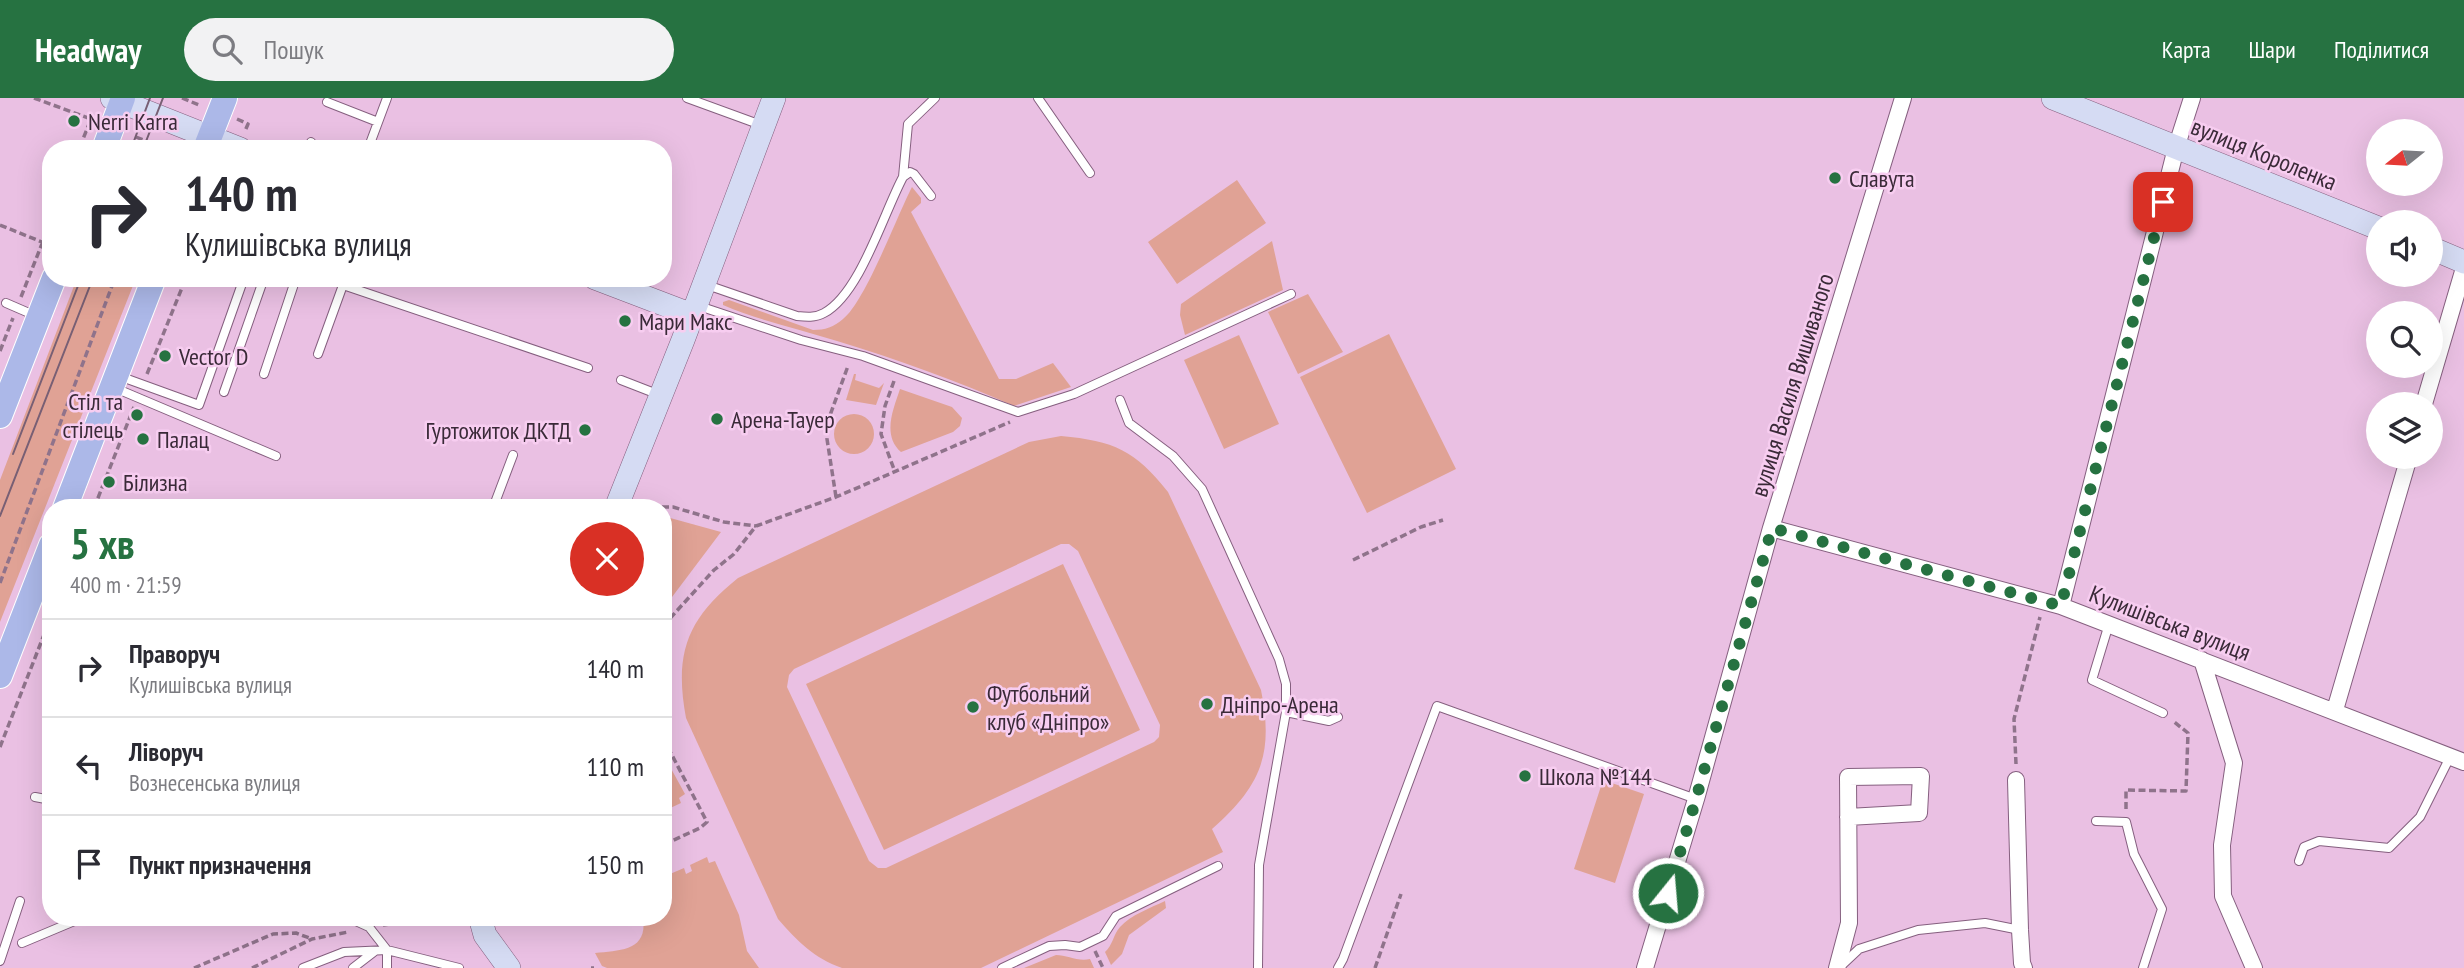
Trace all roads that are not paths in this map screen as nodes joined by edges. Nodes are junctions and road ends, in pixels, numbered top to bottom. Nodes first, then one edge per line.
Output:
1 (387, 98) edge
2 (687, 98) edge
3 (774, 98) edge
4 (935, 98) edge
5 (1038, 98) edge
6 (1902, 98) edge
7 (2053, 98) edge
8 (2192, 98) edge
9 (119, 99) edge
10 (327, 100) edge
11 (220, 107) edge
12 (323, 112) dead end
13 (378, 121) junction
14 (764, 126) junction
15 (107, 140) edge
16 (201, 140) edge
17 (208, 140) edge
18 (371, 140) edge
19 (2176, 148) junction
20 (1090, 173) dead end
21 (903, 177) junction
22 (930, 196) dead end
23 (2366, 223) edge
24 (2443, 253) edge
25 (2464, 262) edge
26 (2464, 268) edge
27 (47, 287) edge
28 (151, 287) edge
29 (241, 287) edge
30 (261, 287) edge
31 (293, 287) edge
32 (342, 287) edge
33 (349, 287) edge
34 (635, 287) edge
35 (1291, 295) dead end
36 (697, 301) junction
37 (6, 303) dead end
38 (28, 312) junction
39 (318, 354) dead end
40 (588, 368) dead end
41 (264, 374) dead end
42 (621, 380) dead end
43 (114, 381) junction
44 (224, 392) dead end
45 (2428, 392) edge
46 (660, 395) junction
47 (1120, 401) dead end
48 (2, 405) edge
49 (513, 455) dead end
50 (276, 456) dead end
51 (2405, 469) edge
52 (68, 499) edge
53 (496, 499) edge
54 (620, 499) edge
55 (1772, 528) junction
56 (42, 568) edge
57 (2061, 606) junction
58 (2109, 624) junction
59 (2202, 660) junction
60 (0, 676) edge
61 (2335, 710) junction
62 (1286, 712) junction
63 (2163, 713) road end
64 (1338, 717) dead end
65 (2457, 759) edge
66 (2016, 780) road end
67 (35, 797) dead end
68 (42, 798) edge
69 (1696, 799) junction
70 (1848, 817) junction
71 (2096, 821) dead end
72 (2299, 861) dead end
73 (1218, 866) dead end
74 (20, 901) dead end
75 (63, 926) edge
76 (367, 926) edge
77 (482, 926) edge
78 (2020, 930) junction
79 (22, 943) dead end
80 (387, 950) junction
81 (375, 951) junction
82 (0, 961) edge
83 (315, 966) edge
84 (303, 968) edge
85 (353, 968) edge
86 (387, 968) edge
87 (459, 968) edge
88 (509, 968) edge
89 (1002, 968) edge
90 (1258, 968) edge
91 (1338, 968) edge
92 (1645, 968) edge
93 (1838, 968) edge
94 (2024, 968) edge
95 (2143, 968) edge
96 (2254, 968) edge

1 - 13 lane
2 - 14 lane
3 - 14 street
4 - 21 lane
5 - 20 lane
6 - 55 street, вулиця Василя Вишиваного
7 - 19 street, вулиця Короленка
8 - 19 street
9 - 15 main road
9 - 16 street
10 - 12 lane
10 - 13 lane
11 - 17 main road
13 - 18 lane
14 - 36 street
19 - 23 street, вулиця Короленка
19 - 57 street
21 - 22 lane
21 - 36 lane
24 - 25 street
26 - 45 street
27 - 38 main road
28 - 43 main road
29 - 43 lane
30 - 44 lane
31 - 41 lane
32 - 39 lane
33 - 40 lane
34 - 36 street
35 - 36 lane
36 - 46 street
37 - 38 lane
38 - 48 main road
42 - 46 lane
43 - 50 lane
43 - 52 main road
46 - 54 street
47 - 62 lane
49 - 53 lane
51 - 61 street
55 - 57 street, Кулишівська вулиця
55 - 69 street, вулиця Василя Вишиваного
56 - 60 main road
57 - 58 street, Кулишівська вулиця
58 - 59 street, Кулишівська вулиця
58 - 63 lane
59 - 61 street, Кулишівська вулиця
59 - 96 street
61 - 65 street, Кулишівська вулиця
62 - 64 lane
62 - 90 lane
65 - 72 lane
66 - 78 street
67 - 68 lane
69 - 91 lane
69 - 92 street, вулиця Василя Вишиваного
70 - 70 street
70 - 93 street
71 - 95 lane
73 - 89 lane
74 - 82 lane
75 - 79 lane
76 - 80 lane
77 - 88 street
78 - 93 lane
78 - 94 street
80 - 81 lane
80 - 86 lane
80 - 87 lane
81 - 83 lane
81 - 85 lane
83 - 84 lane

